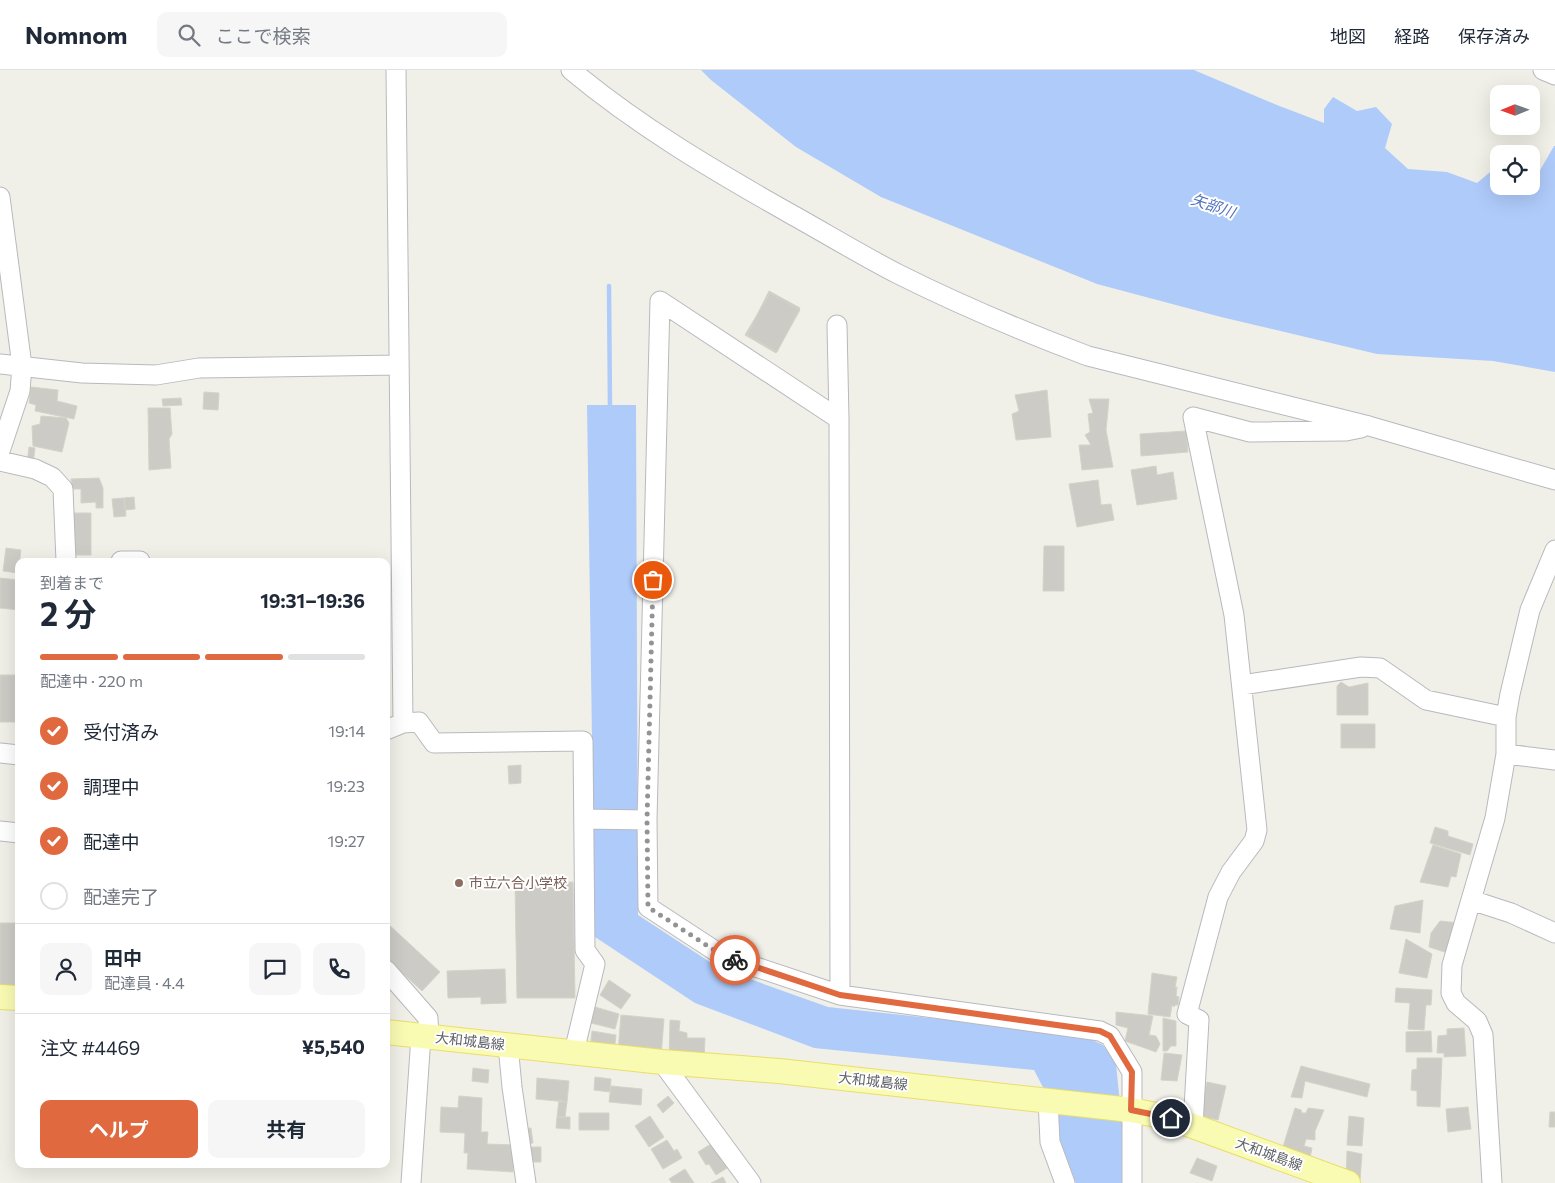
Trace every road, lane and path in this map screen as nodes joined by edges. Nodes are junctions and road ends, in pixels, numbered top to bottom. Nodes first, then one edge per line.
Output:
1 (396, 70) edge
2 (571, 70) edge
3 (1543, 70) edge
4 (1555, 75) edge
5 (0, 197) edge
6 (837, 325) dead end
7 (0, 364) edge
8 (399, 365) junction
9 (22, 366) junction
10 (839, 419) junction
11 (1369, 426) junction
12 (0, 451) edge
13 (0, 461) edge
14 (1555, 480) edge
15 (1555, 550) edge
16 (66, 558) edge
17 (1242, 685) junction
18 (1506, 717) junction
19 (395, 726) edge
20 (0, 753) edge
21 (1506, 754) junction
22 (15, 755) edge
23 (1555, 760) edge
24 (585, 820) junction
25 (640, 820) junction
26 (0, 831) edge
27 (15, 833) edge
28 (1470, 900) junction
29 (1555, 933) edge
30 (390, 975) edge
31 (840, 995) junction
32 (0, 997) edge
33 (15, 998) edge
34 (390, 1033) edge
35 (425, 1037) junction
36 (508, 1045) junction
37 (574, 1052) junction
38 (662, 1062) junction
39 (1048, 1100) junction
40 (1131, 1110) junction
41 (1193, 1126) junction
42 (411, 1183) edge
43 (526, 1183) edge
44 (751, 1183) edge
45 (1064, 1183) edge
46 (1132, 1183) edge
47 (1348, 1183) edge
48 (1492, 1183) edge

1 - 8 street
2 - 11 street
3 - 4 street
5 - 9 street
6 - 10 street
7 - 9 street
8 - 9 street
8 - 19 street
9 - 12 street
10 - 25 street
10 - 31 street
11 - 14 street
11 - 17 street
13 - 16 street
15 - 18 street
17 - 18 street
17 - 41 street
18 - 21 street
19 - 24 street
20 - 22 street
21 - 23 street
21 - 28 street
24 - 25 street
24 - 37 street
25 - 31 street
26 - 27 street
28 - 29 street
28 - 48 street
30 - 35 street
31 - 40 street
32 - 33 main road
34 - 35 main road, 大和城島線
35 - 36 main road, 大和城島線
35 - 42 street
36 - 37 main road, 大和城島線
36 - 43 street
37 - 38 main road, 大和城島線
38 - 39 main road, 大和城島線
38 - 44 street
39 - 40 main road, 大和城島線
39 - 45 street
40 - 41 main road, 大和城島線
40 - 46 street
41 - 47 main road, 大和城島線

